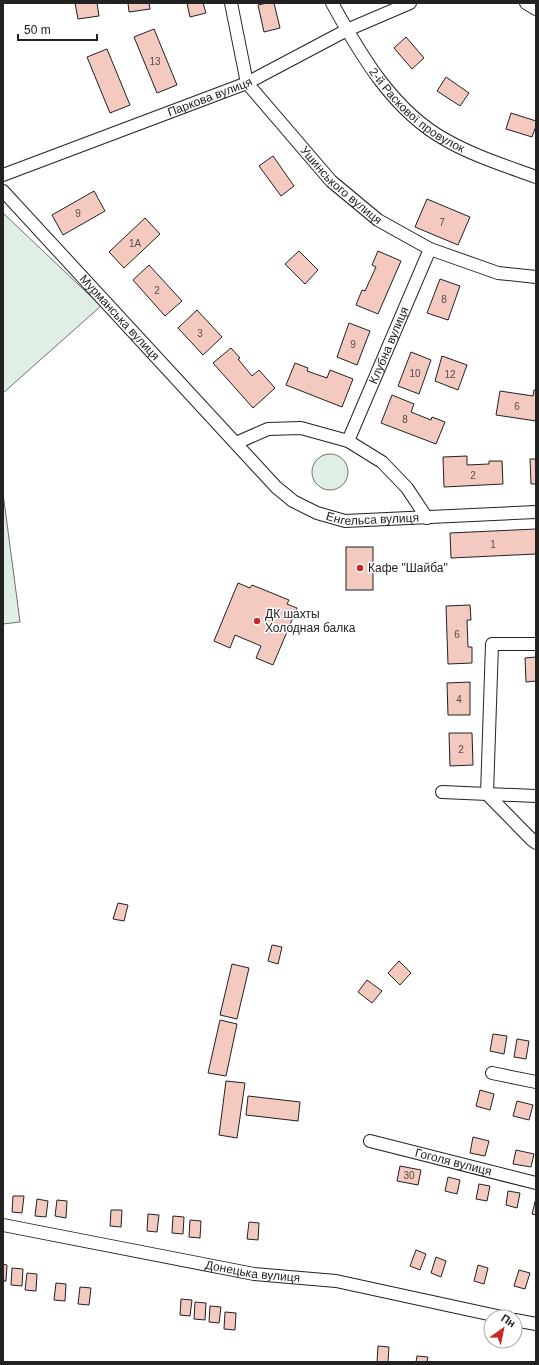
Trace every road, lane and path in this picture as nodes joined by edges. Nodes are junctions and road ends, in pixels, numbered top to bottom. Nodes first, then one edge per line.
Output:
1 (231, 3) edge
2 (332, 3) edge
3 (410, 3) edge
4 (526, 3) edge
5 (536, 9) edge
6 (347, 30) junction
7 (247, 83) junction
8 (3, 175) edge
9 (536, 177) edge
10 (3, 191) edge
11 (430, 249) junction
12 (536, 277) edge
13 (348, 441) junction
14 (236, 444) junction
15 (536, 512) edge
16 (427, 518) junction
17 (536, 644) edge
18 (442, 792) dead end
19 (487, 794) junction
20 (536, 796) edge
21 (536, 843) edge
22 (492, 1073) dead end
23 (536, 1082) edge
24 (370, 1141) dead end
25 (536, 1183) edge
26 (3, 1225) edge
27 (483, 1313) edge
28 (523, 1322) edge
29 (536, 1324) edge

1 - 7 street, Ушинського вулиця
2 - 6 street, 2-й Раскової провулок
3 - 6 street, Паркова вулиця
4 - 5 street
6 - 7 street, Паркова вулиця
6 - 9 street, 2-й Раскової провулок
7 - 8 street, Паркова вулиця
7 - 11 street, Ушинського вулиця
10 - 14 street, Мурманська вулиця
11 - 12 street, Ушинського вулиця
11 - 13 street, Клубна вулиця
13 - 14 street
13 - 16 street
14 - 16 street, Енгельса вулиця
15 - 16 street, Енгельса вулиця
17 - 19 street
18 - 19 street
19 - 20 street
19 - 21 street
22 - 23 street
24 - 25 street, Гоголя вулиця
26 - 27 street, Донецька вулиця
28 - 29 street

